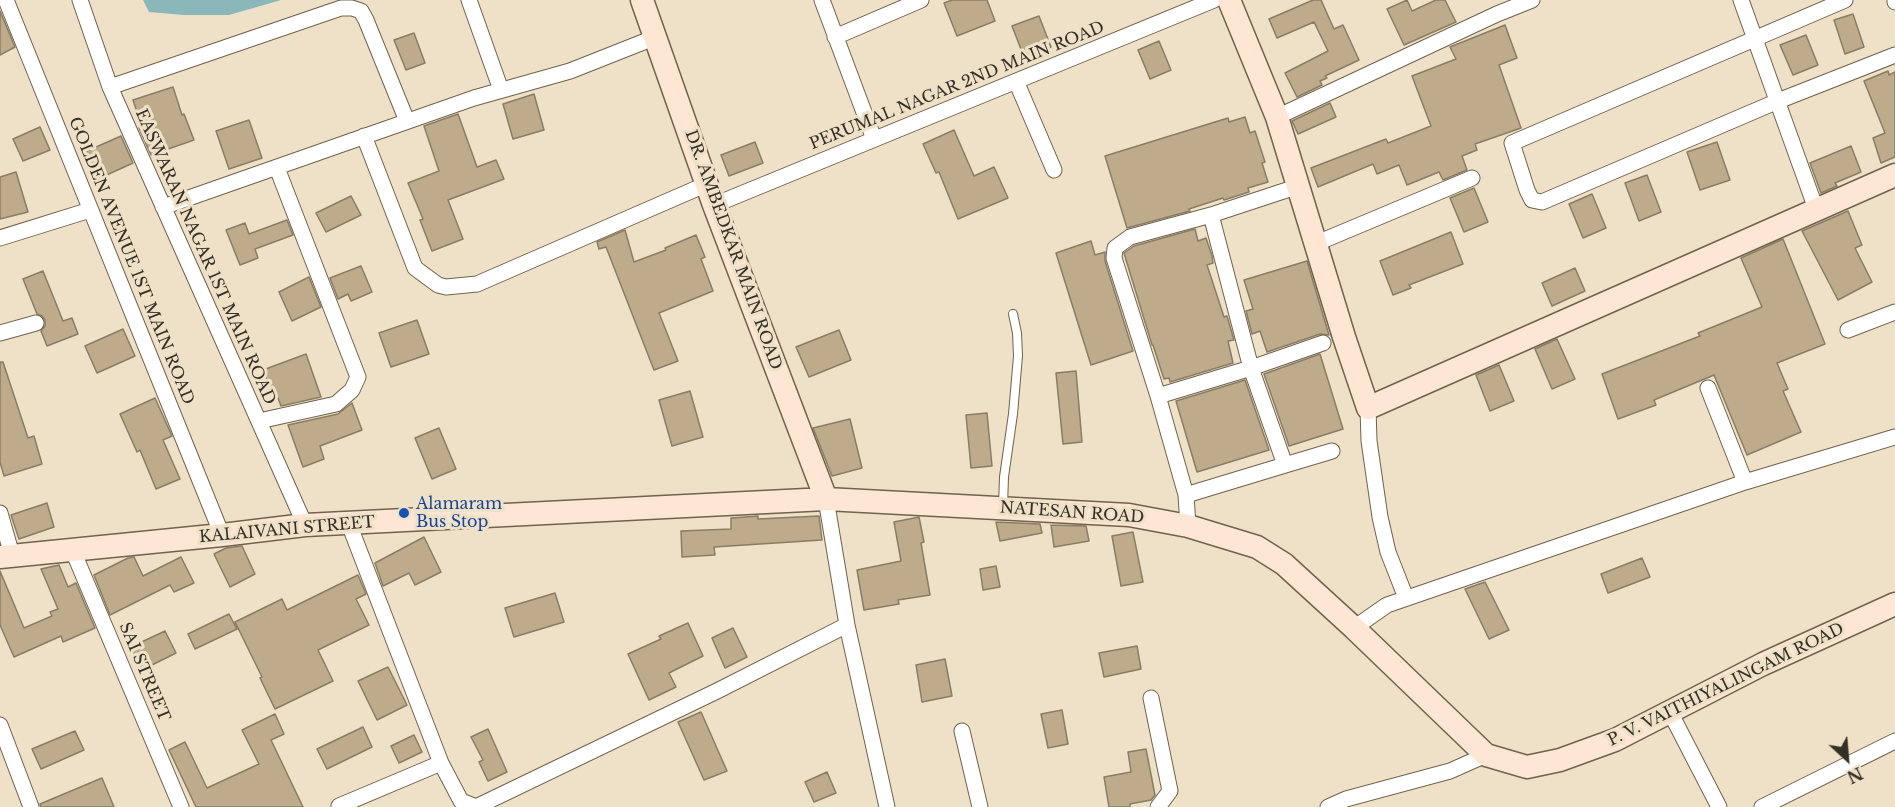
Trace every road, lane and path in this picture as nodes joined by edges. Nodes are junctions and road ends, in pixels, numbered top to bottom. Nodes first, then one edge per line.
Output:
1 (6, 0) edge
2 (80, 0) edge
3 (469, 0) edge
4 (642, 0) edge
5 (822, 0) edge
6 (921, 0) edge
7 (1214, 0) edge
8 (1229, 0) edge
9 (1532, 0) edge
10 (1741, 0) edge
11 (1845, 0) edge
12 (656, 37) junction
13 (835, 37) junction
14 (1755, 40) junction
15 (1895, 55) edge
16 (1016, 81) junction
17 (110, 87) junction
18 (501, 90) junction
19 (1778, 101) junction
20 (1277, 117) junction
21 (407, 121) junction
22 (364, 136) junction
23 (874, 139) junction
24 (277, 168) junction
25 (1054, 170) dead end
26 (1895, 175) edge
27 (1472, 178) dead end
28 (1299, 186) junction
29 (711, 195) junction
30 (163, 207) junction
31 (1816, 208) junction
32 (90, 210) junction
33 (1211, 215) junction
34 (0, 238) edge
35 (1317, 243) junction
36 (1895, 312) edge
37 (1013, 314) dead end
38 (36, 323) dead end
39 (1848, 330) dead end
40 (0, 333) edge
41 (1323, 343) dead end
42 (1251, 368) junction
43 (1708, 388) dead end
44 (1158, 396) junction
45 (1368, 408) junction
46 (259, 421) junction
47 (1895, 437) edge
48 (1332, 451) dead end
49 (1285, 465) junction
50 (1745, 482) junction
51 (1186, 495) junction
52 (826, 499) junction
53 (1003, 508) junction
54 (0, 513) edge
55 (349, 524) junction
56 (305, 525) junction
57 (1188, 526) junction
58 (222, 535) junction
59 (74, 550) junction
60 (6, 556) edge
61 (1406, 598) junction
62 (1895, 604) edge
63 (846, 625) junction
64 (1354, 628) junction
65 (1151, 698) dead end
66 (1670, 712) junction
67 (0, 725) edge
68 (962, 731) dead end
69 (1895, 741) edge
70 (1486, 755) junction
71 (441, 763) junction
72 (339, 806) edge
73 (31, 807) edge
74 (181, 807) edge
75 (887, 807) edge
76 (980, 807) edge
77 (1158, 807) edge
78 (1328, 807) edge
79 (1719, 807) edge
80 (1762, 807) edge

1 - 32 street, GOLDEN AVENUE 1ST MAIN ROAD
2 - 17 street, EASWARAN NAGAR 1ST MAIN ROAD
3 - 18 street
4 - 12 street, DR. AMBEDKAR MAIN ROAD
5 - 13 street
6 - 13 street
7 - 16 street, PERUMAL NAGAR 2ND MAIN ROAD
8 - 20 street
9 - 20 street
10 - 14 street
11 - 14 street
12 - 18 street
12 - 29 street, DR. AMBEDKAR MAIN ROAD
13 - 23 street
14 - 19 street
14 - 19 street
15 - 19 street
16 - 23 street, PERUMAL NAGAR 2ND MAIN ROAD
16 - 25 street
17 - 21 street
17 - 30 street, EASWARAN NAGAR 1ST MAIN ROAD
18 - 21 street
19 - 31 street
20 - 28 street
21 - 22 street
22 - 24 street
22 - 29 street, PERUMAL NAGAR 2ND MAIN ROAD
23 - 29 street, PERUMAL NAGAR 2ND MAIN ROAD
24 - 30 street
24 - 46 street
26 - 31 street
27 - 35 street
28 - 33 street
28 - 35 street
29 - 52 street, DR. AMBEDKAR MAIN ROAD
30 - 46 street, EASWARAN NAGAR 1ST MAIN ROAD
31 - 45 street
32 - 34 street
32 - 58 street, GOLDEN AVENUE 1ST MAIN ROAD
33 - 42 street
33 - 44 street
35 - 45 street
36 - 39 street
37 - 53 lane
38 - 40 street
41 - 42 street
42 - 44 street
42 - 49 street
43 - 50 street
44 - 51 street
45 - 61 street
46 - 56 street, EASWARAN NAGAR 1ST MAIN ROAD
47 - 50 street
48 - 49 street
49 - 51 street
50 - 61 street
51 - 57 street
52 - 53 street, NATESAN ROAD
52 - 55 street, KALAIVANI STREET
52 - 63 street
53 - 57 street, NATESAN ROAD
54 - 60 street
55 - 56 street, KALAIVANI STREET
55 - 71 street
56 - 58 street, KALAIVANI STREET
57 - 64 street, NATESAN ROAD
58 - 59 street, KALAIVANI STREET
59 - 60 street, KALAIVANI STREET
59 - 74 street, SAI STREET
61 - 64 street
62 - 66 street, P. V. VAITHIYALINGAM ROAD
63 - 71 street
63 - 75 street
64 - 70 street, NATESAN ROAD
65 - 77 street
66 - 70 street, P. V. VAITHIYALINGAM ROAD
66 - 79 street
67 - 73 street
68 - 76 street
69 - 80 street
70 - 78 street
71 - 72 street

